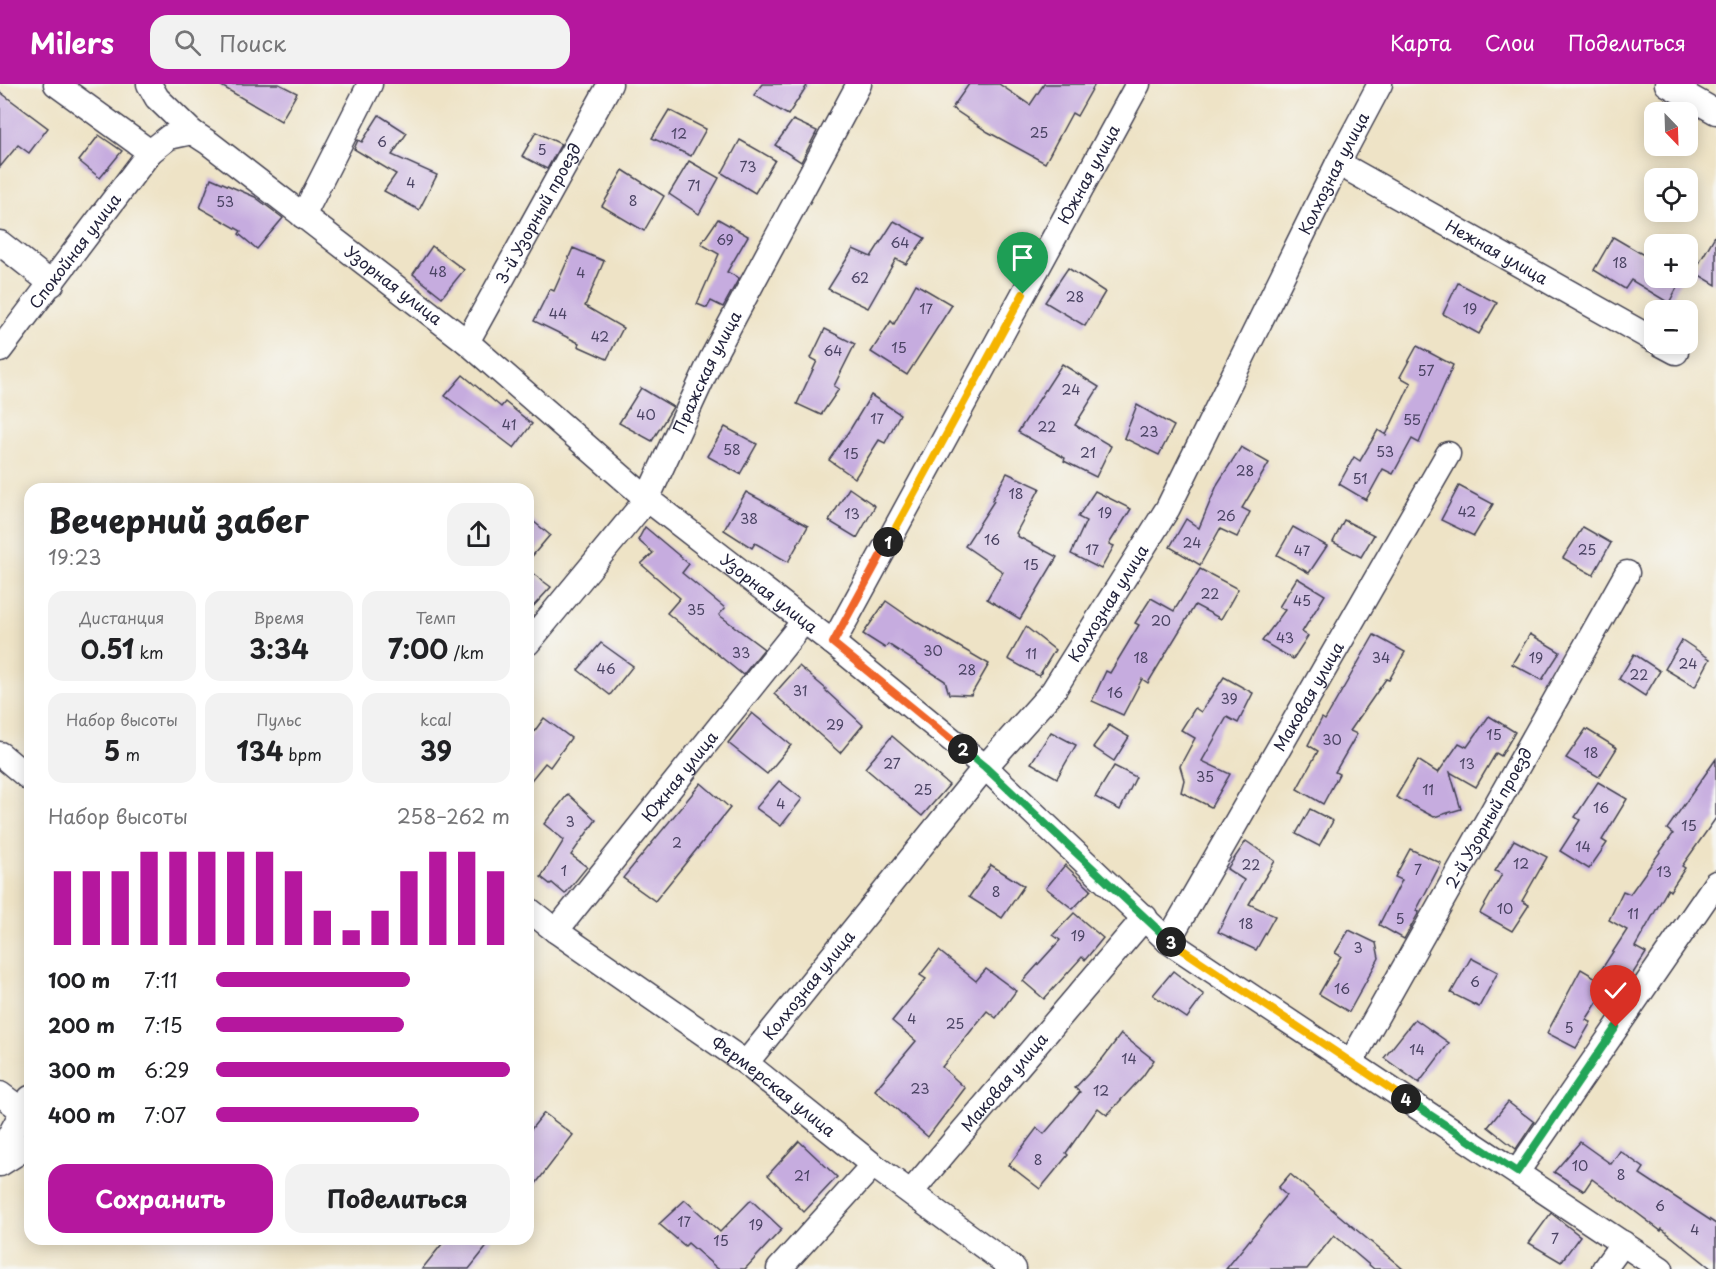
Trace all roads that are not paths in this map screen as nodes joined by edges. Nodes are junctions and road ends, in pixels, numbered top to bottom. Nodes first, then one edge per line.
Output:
1 (56, 84) edge
2 (149, 84) edge
3 (370, 84) edge
4 (610, 84) edge
5 (859, 84) edge
6 (1138, 84) edge
7 (1379, 84) edge
8 (1667, 84) edge
9 (1716, 111) edge
10 (192, 132) junction
11 (150, 152) junction
12 (1338, 163) junction
13 (303, 216) junction
14 (0, 243) edge
15 (52, 284) junction
16 (1644, 334) edge
17 (467, 342) junction
18 (0, 350) edge
19 (1448, 454) dead end
20 (647, 499) junction
21 (1627, 573) dead end
22 (804, 621) junction
23 (534, 636) edge
24 (833, 643) junction
25 (0, 754) edge
26 (985, 767) junction
27 (24, 774) edge
28 (1716, 883) edge
29 (534, 914) edge
30 (1145, 917) junction
31 (556, 932) junction
32 (1168, 940) junction
33 (1351, 1062) junction
34 (746, 1063) junction
35 (0, 1094) edge
36 (24, 1103) edge
37 (24, 1108) edge
38 (24, 1149) edge
39 (0, 1153) edge
40 (0, 1164) edge
41 (873, 1165) junction
42 (1517, 1172) junction
43 (911, 1192) junction
44 (1623, 1243) junction
45 (779, 1269) edge
46 (1014, 1269) edge
47 (1604, 1269) edge
48 (1660, 1269) edge

1 - 11 street
2 - 10 street
3 - 13 street
4 - 17 street, 3-й Узорный проезд
5 - 20 street, Пражская улица
6 - 24 street, Южная улица
7 - 12 street, Колхозная улица
8 - 9 street
10 - 11 street
10 - 13 street, Узорная улица
11 - 15 street, Спокойная улица
12 - 16 street, Нежная улица
12 - 26 street, Колхозная улица
13 - 17 street, Узорная улица
14 - 15 street
15 - 18 street, Спокойная улица
17 - 20 street, Узорная улица
19 - 32 street, Маковая улица
20 - 22 street, Узорная улица
20 - 23 street, Пражская улица
21 - 33 street, 2-й Узорный проезд
22 - 24 street, Узорная улица
22 - 31 street, Южная улица
24 - 26 street, Узорная улица
25 - 27 street
26 - 30 street, Узорная улица
26 - 34 street, Колхозная улица
28 - 42 street
29 - 31 street, Фермерская улица
30 - 32 street, Узорная улица
30 - 43 street, Маковая улица
31 - 34 street, Фермерская улица
32 - 33 street, Узорная улица
33 - 42 street, Узорная улица
34 - 41 street, Фермерская улица
35 - 36 street
37 - 39 street
38 - 40 street
41 - 43 street, Фермерская улица
41 - 45 street
42 - 44 street, Узорная улица
43 - 46 street, Фермерская улица
44 - 47 street
44 - 48 street, Узорная улица

